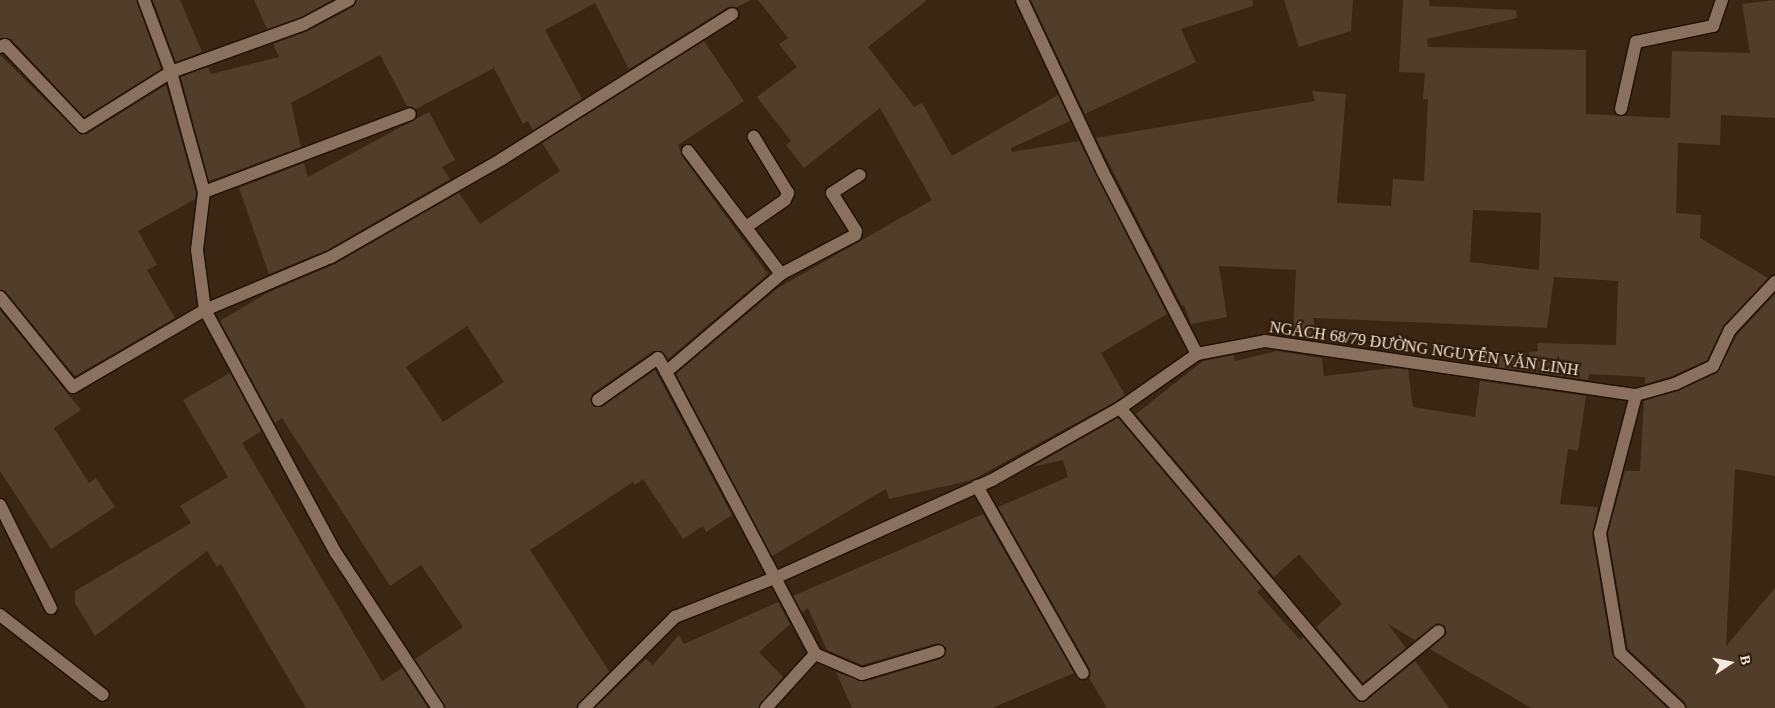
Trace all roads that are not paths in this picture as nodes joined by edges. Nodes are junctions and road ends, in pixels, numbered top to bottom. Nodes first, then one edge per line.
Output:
1 (144, 0) edge
2 (350, 0) edge
3 (1022, 0) edge
4 (1722, 0) edge
5 (732, 14) dead end
6 (0, 47) edge
7 (171, 72) junction
8 (1621, 109) dead end
9 (410, 114) dead end
10 (754, 137) dead end
11 (688, 151) dead end
12 (860, 174) dead end
13 (204, 192) junction
14 (746, 227) junction
15 (781, 274) junction
16 (1775, 282) edge
17 (0, 297) edge
18 (205, 310) junction
19 (1197, 354) junction
20 (666, 372) junction
21 (1636, 395) junction
22 (598, 400) dead end
23 (1120, 408) junction
24 (977, 486) junction
25 (0, 506) edge
26 (777, 577) junction
27 (52, 608) dead end
28 (0, 615) edge
29 (1439, 631) dead end
30 (939, 651) dead end
31 (815, 654) junction
32 (1083, 673) dead end
33 (103, 695) dead end
34 (438, 708) edge
35 (584, 708) edge
36 (766, 708) edge
37 (1679, 708) edge

1 - 7 street
2 - 7 street
3 - 19 street
4 - 8 street
5 - 18 street
6 - 7 street
7 - 13 street
9 - 13 street
10 - 14 street
11 - 14 street
12 - 15 street
13 - 18 street
14 - 15 street
15 - 20 street
16 - 21 street, NGÁCH 68/79 ĐƯỜNG NGUYỄN VĂN LINH
17 - 18 street
18 - 34 street
19 - 21 street, NGÁCH 68/79 ĐƯỜNG NGUYỄN VĂN LINH
19 - 23 street, NGÁCH 68/79 ĐƯỜNG NGUYỄN VĂN LINH
20 - 22 street
20 - 26 street
21 - 37 street
23 - 24 street, NGÁCH 68/79 ĐƯỜNG NGUYỄN VĂN LINH
23 - 29 street
24 - 26 street, NGÁCH 68/79 ĐƯỜNG NGUYỄN VĂN LINH
24 - 32 street
25 - 27 street
26 - 31 street
26 - 35 street, NGÁCH 68/79 ĐƯỜNG NGUYỄN VĂN LINH
28 - 33 street
30 - 31 street
31 - 36 street

